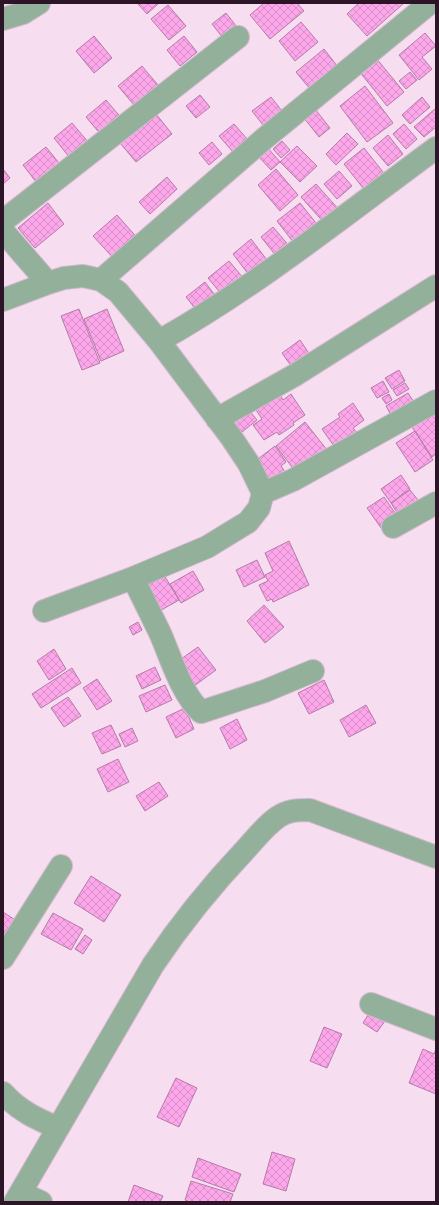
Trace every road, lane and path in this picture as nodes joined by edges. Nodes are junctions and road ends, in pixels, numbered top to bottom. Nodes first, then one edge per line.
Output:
1 (39, 3) edge
2 (430, 3) edge
3 (3, 19) edge
4 (238, 37) dead end
5 (436, 148) edge
6 (3, 221) edge
7 (3, 231) edge
8 (101, 280) junction
9 (48, 283) junction
10 (436, 286) edge
11 (3, 300) edge
12 (159, 340) junction
13 (436, 401) edge
14 (217, 418) junction
15 (263, 493) junction
16 (436, 503) edge
17 (393, 527) dead end
18 (133, 578) junction
19 (44, 611) dead end
20 (313, 671) dead end
21 (436, 857) edge
22 (61, 866) dead end
23 (3, 958) edge
24 (371, 1004) dead end
25 (436, 1029) edge
26 (3, 1093) edge
27 (58, 1128) junction
28 (18, 1198) edge
29 (41, 1202) edge

1 - 3 street
2 - 8 street
4 - 6 street
5 - 12 street
7 - 9 street
8 - 9 street
8 - 12 street
9 - 11 street
10 - 14 street
12 - 14 street
13 - 15 street
14 - 15 street
15 - 18 street
16 - 17 street
18 - 19 street
18 - 20 street
21 - 27 street
22 - 23 street
24 - 25 street
26 - 27 street
27 - 28 street
28 - 29 street

